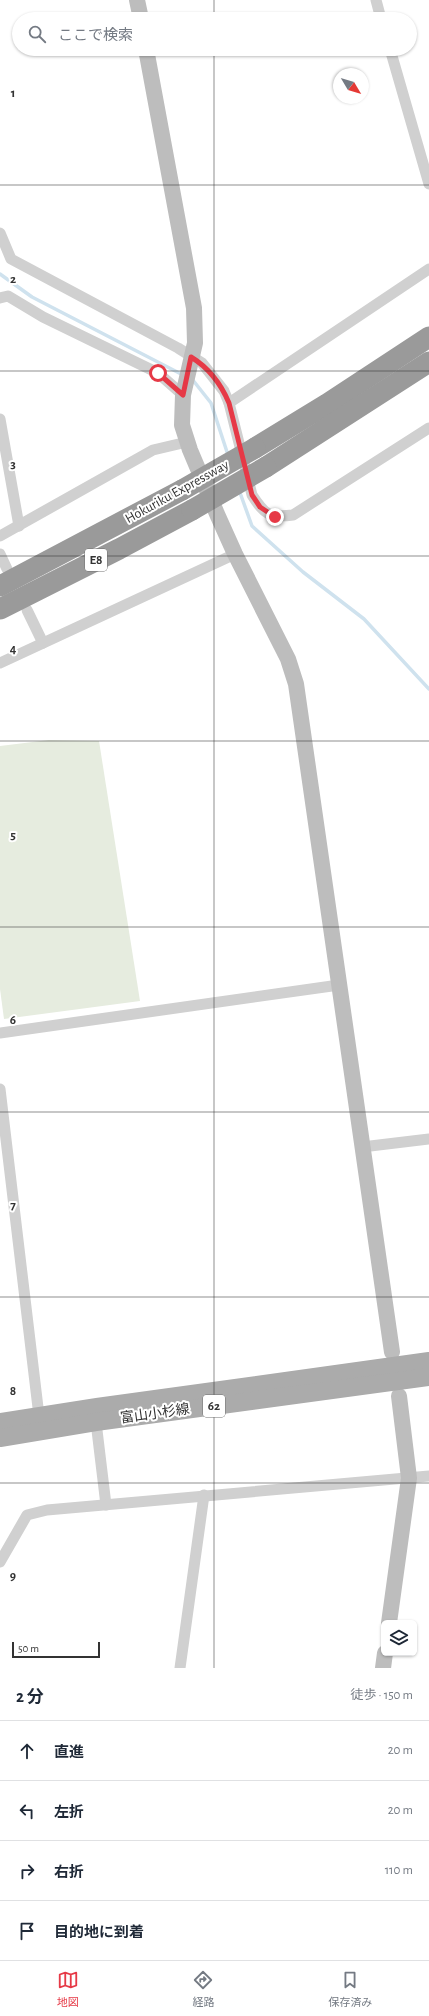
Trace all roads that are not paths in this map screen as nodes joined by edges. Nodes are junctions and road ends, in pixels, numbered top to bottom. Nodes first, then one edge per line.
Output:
1 (137, 0) edge
2 (376, 0) edge
3 (140, 12) edge
4 (379, 12) edge
5 (147, 56) edge
6 (392, 56) edge
7 (429, 184) edge
8 (0, 233) edge
9 (429, 269) edge
10 (0, 298) edge
11 (429, 337) edge
12 (190, 362) junction
13 (429, 362) edge
14 (183, 395) junction
15 (229, 403) junction
16 (0, 419) edge
17 (429, 428) edge
18 (187, 442) junction
19 (19, 526) junction
20 (0, 536) edge
21 (0, 554) edge
22 (235, 554) junction
23 (4, 577) edge
24 (0, 609) edge
25 (27, 610) dead end
26 (43, 643) junction
27 (0, 662) edge
28 (340, 985) junction
29 (0, 1033) edge
30 (0, 1089) edge
31 (429, 1139) edge
32 (362, 1147) junction
33 (392, 1352) dead end
34 (429, 1361) edge
35 (429, 1377) edge
36 (399, 1396) dead end
37 (39, 1416) junction
38 (0, 1422) edge
39 (96, 1422) junction
40 (0, 1438) edge
41 (429, 1476) edge
42 (409, 1478) junction
43 (204, 1495) junction
44 (106, 1505) junction
45 (0, 1562) edge
46 (389, 1620) edge
47 (385, 1656) edge
48 (180, 1668) edge
49 (383, 1668) edge

1 - 3 street
2 - 4 street
5 - 12 street
6 - 7 street
8 - 12 street
9 - 15 street
10 - 14 street
11 - 23 highway, Hokuriku Expressway / E8, bridge
12 - 14 street
12 - 15 street
13 - 24 highway, Hokuriku Expressway / E8, bridge
14 - 18 street
15 - 17 street
16 - 19 street
18 - 19 street
18 - 22 street
19 - 20 street
21 - 23 street
22 - 26 street
22 - 28 street
25 - 26 street
26 - 27 street
28 - 29 street
28 - 32 street
30 - 37 street
31 - 32 street
32 - 33 street
34 - 37 main road, 富山小杉線 / 62
35 - 39 main road, 富山小杉線 / 62
36 - 42 street
37 - 38 main road, 富山小杉線 / 62
39 - 40 main road, 富山小杉線 / 62
39 - 44 street
41 - 42 street
42 - 43 street
42 - 46 street
43 - 44 street
43 - 48 street
44 - 45 street
47 - 49 street

